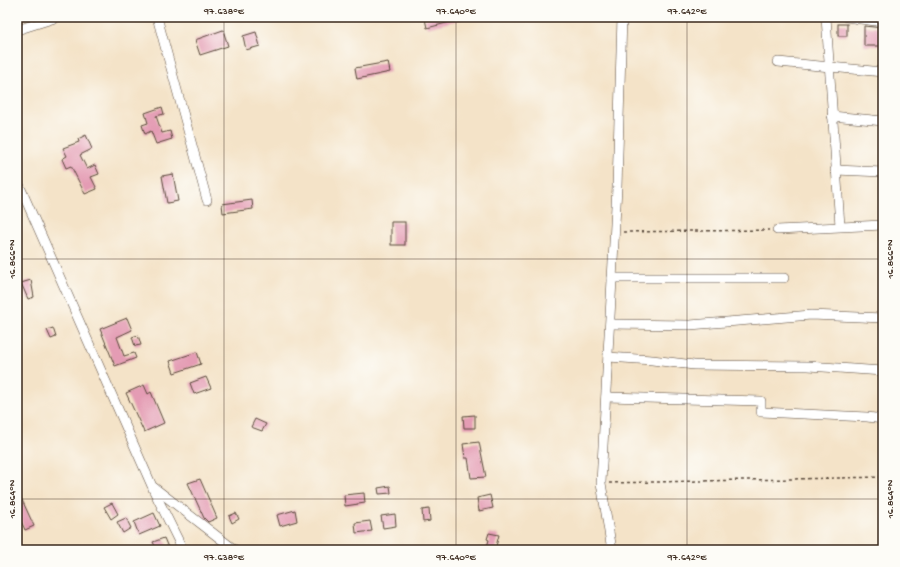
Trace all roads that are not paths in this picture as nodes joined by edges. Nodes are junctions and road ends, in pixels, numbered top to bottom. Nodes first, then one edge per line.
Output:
1 (58, 17) edge
2 (157, 17) edge
3 (622, 17) edge
4 (826, 17) edge
5 (846, 17) edge
6 (883, 22) edge
7 (17, 29) edge
8 (778, 62) dead end
9 (829, 68) junction
10 (883, 72) edge
11 (832, 116) junction
12 (883, 121) edge
13 (836, 170) junction
14 (883, 172) edge
15 (17, 180) edge
16 (207, 200) dead end
17 (883, 225) edge
18 (840, 226) junction
19 (777, 230) road end
20 (612, 278) junction
21 (784, 278) dead end
22 (883, 318) edge
23 (610, 324) junction
24 (608, 357) junction
25 (883, 371) edge
26 (606, 397) junction
27 (883, 419) edge
28 (152, 486) junction
29 (183, 550) edge
30 (235, 550) edge
31 (612, 550) edge

1 - 7 street
2 - 16 street
3 - 20 street
4 - 9 street
5 - 6 street
8 - 9 street
9 - 10 street
9 - 11 street
11 - 12 street
11 - 13 street
13 - 14 street
13 - 18 street
15 - 28 street
17 - 18 street
18 - 19 street
20 - 21 street
20 - 23 street
22 - 23 street
23 - 24 street
24 - 25 street
24 - 26 street
26 - 27 street
26 - 31 street
28 - 29 street
28 - 30 street

